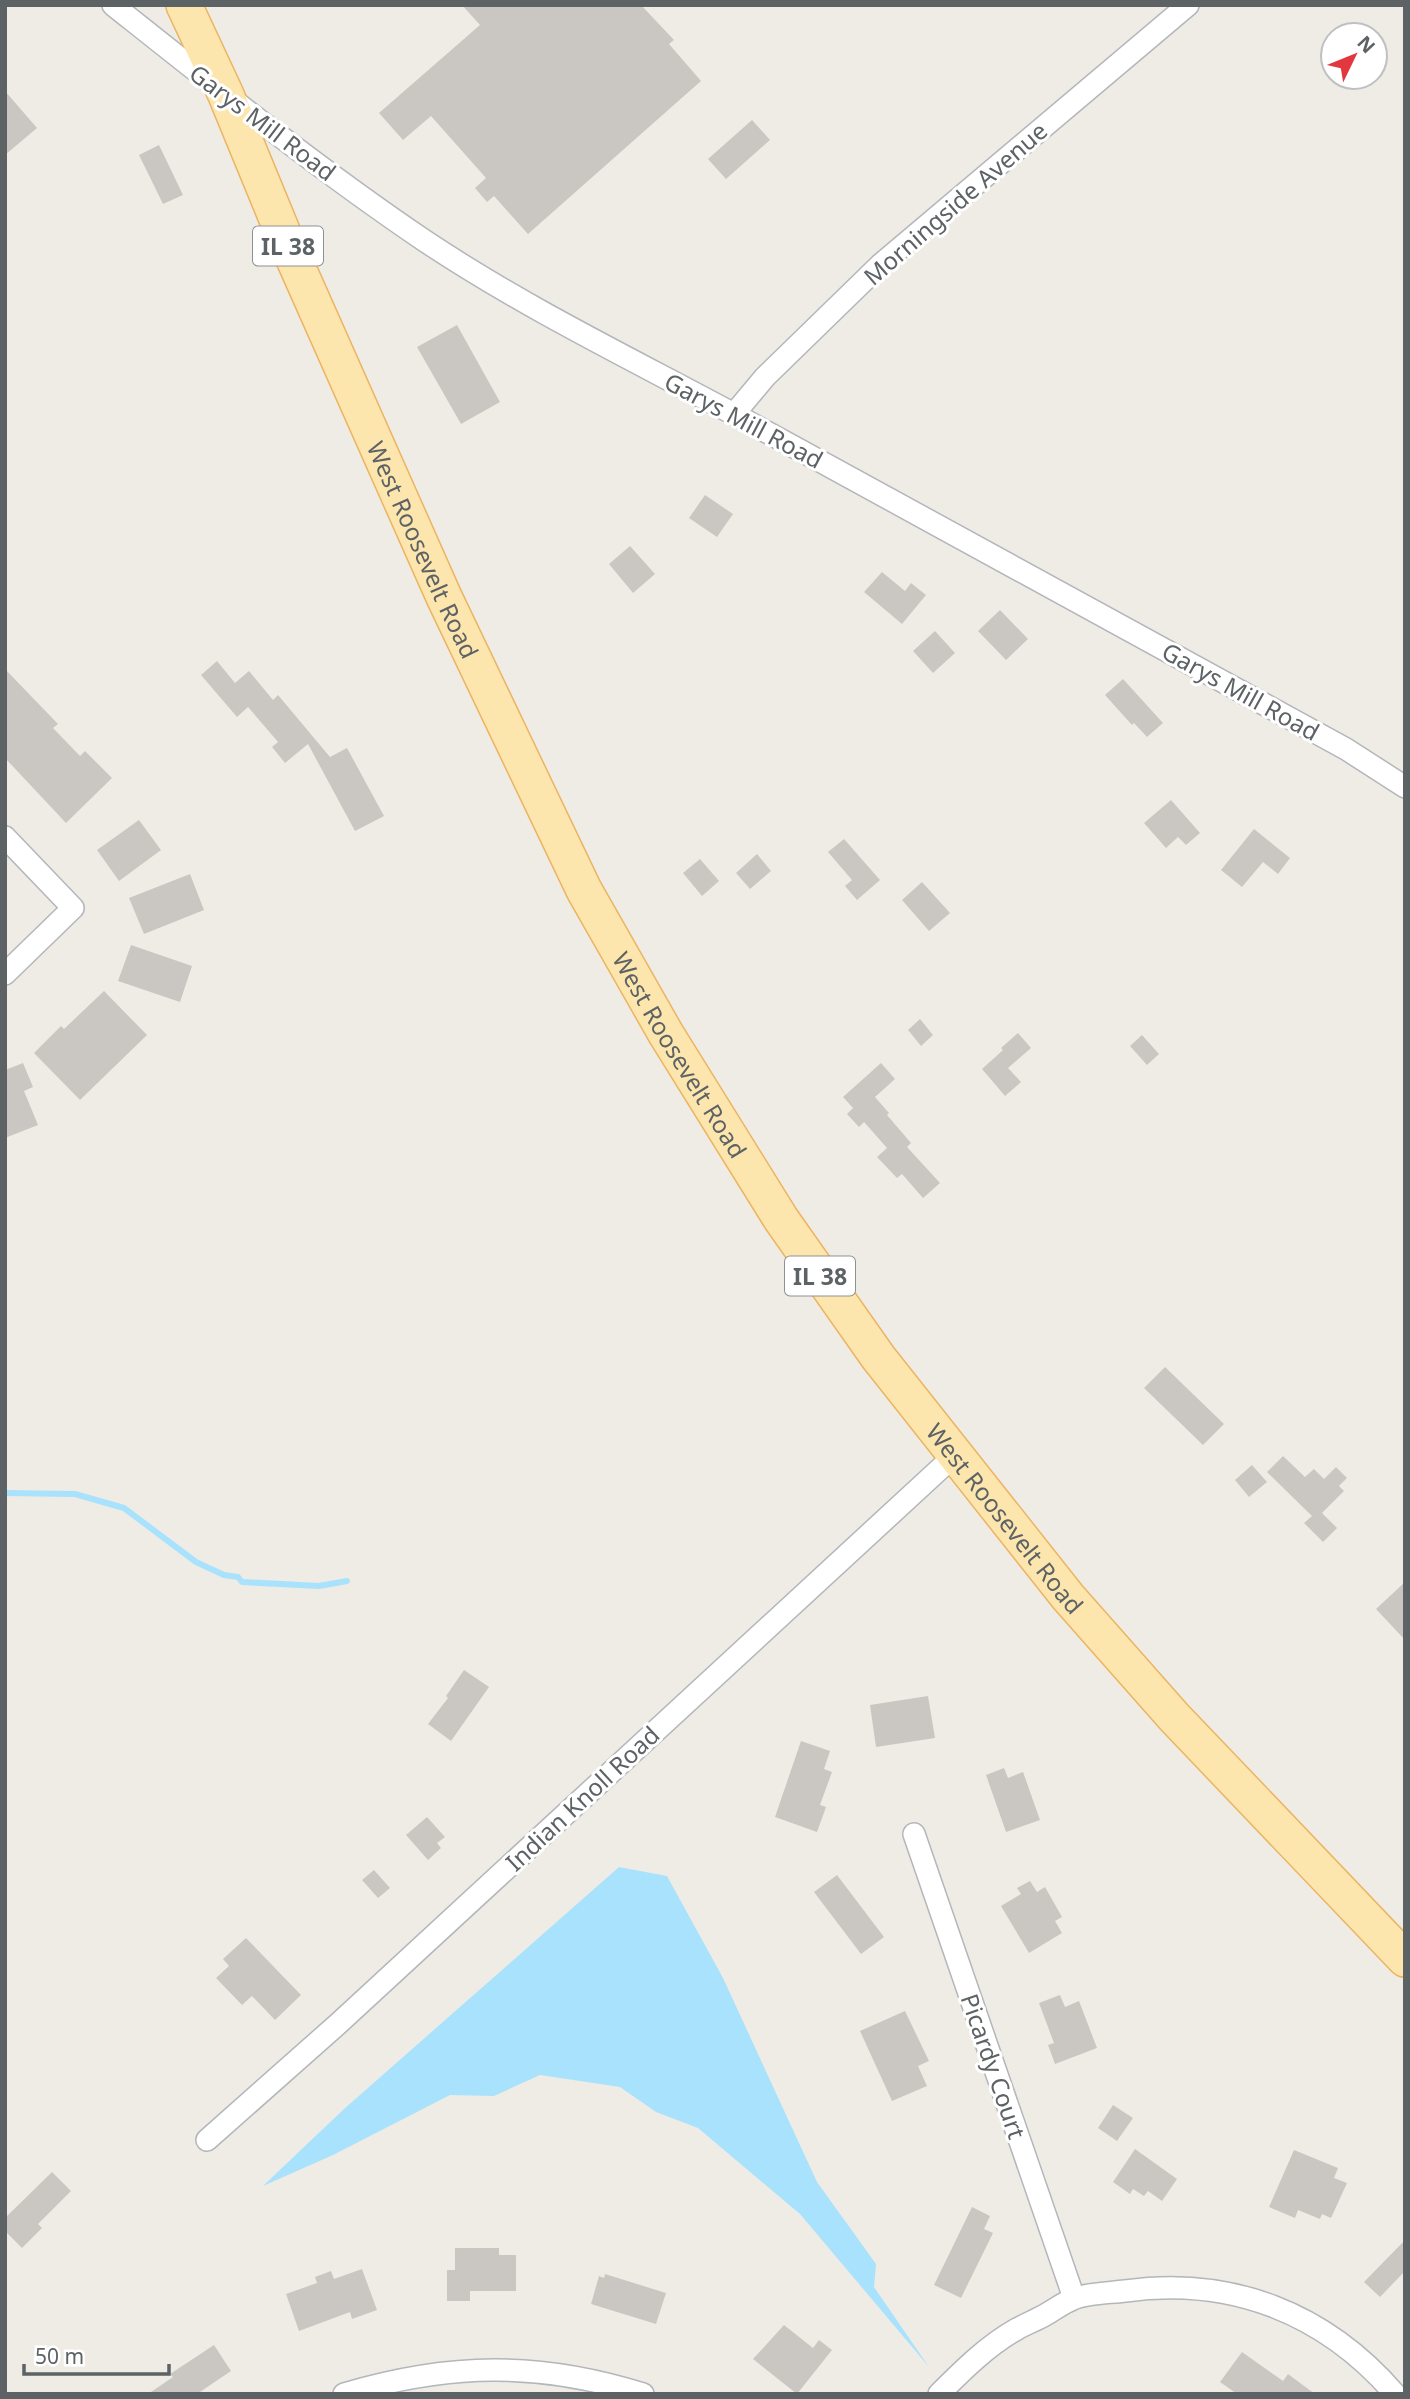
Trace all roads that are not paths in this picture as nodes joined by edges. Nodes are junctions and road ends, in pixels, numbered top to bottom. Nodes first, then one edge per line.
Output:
1 (113, 5) edge
2 (184, 5) edge
3 (1188, 5) edge
4 (226, 95) junction
5 (734, 414) junction
6 (1405, 787) edge
7 (5, 837) edge
8 (5, 974) edge
9 (955, 1455) junction
10 (915, 1834) dead end
11 (1405, 1959) edge
12 (207, 2140) dead end
13 (1074, 2298) junction
14 (344, 2394) edge
15 (643, 2394) edge
16 (939, 2394) edge
17 (1395, 2394) edge

1 - 4 street, Garys Mill Road
2 - 4 main road, West Roosevelt Road / IL 38
3 - 5 street, Morningside Avenue
4 - 5 street, Garys Mill Road
4 - 9 main road, West Roosevelt Road / IL 38
5 - 6 street, Garys Mill Road
7 - 8 street
9 - 11 main road, West Roosevelt Road / IL 38
9 - 12 street, Indian Knoll Road
10 - 13 street, Picardy Court
13 - 16 street
13 - 17 street
14 - 15 street

